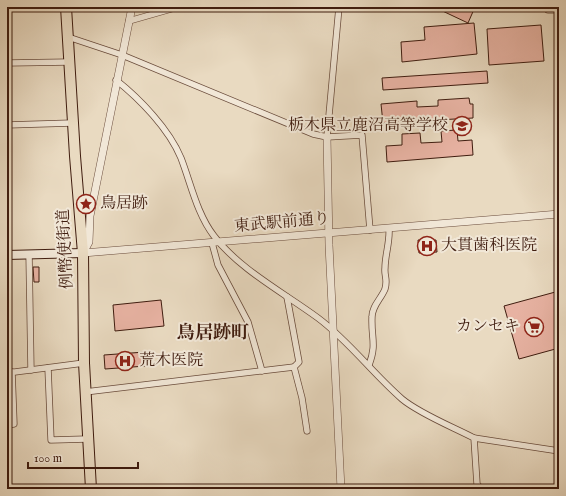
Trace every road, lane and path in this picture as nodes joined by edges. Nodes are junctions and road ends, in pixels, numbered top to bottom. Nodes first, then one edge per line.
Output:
1 (66, 7) edge
2 (132, 7) edge
3 (178, 7) edge
4 (339, 7) edge
5 (548, 10) dead end
6 (559, 10) edge
7 (129, 21) junction
8 (68, 37) junction
9 (122, 55) junction
10 (69, 62) junction
11 (7, 63) edge
12 (116, 80) junction
13 (72, 123) junction
14 (7, 125) edge
15 (327, 137) junction
16 (559, 214) edge
17 (389, 229) junction
18 (370, 230) junction
19 (328, 234) junction
20 (212, 243) junction
21 (221, 243) junction
22 (83, 253) junction
23 (29, 254) junction
24 (7, 255) edge
25 (287, 297) junction
26 (332, 329) junction
27 (84, 363) junction
28 (369, 366) junction
29 (294, 367) junction
30 (48, 368) junction
31 (31, 370) junction
32 (262, 371) junction
33 (10, 373) edge
34 (85, 392) junction
35 (10, 394) edge
36 (7, 425) edge
37 (308, 431) dead end
38 (474, 438) junction
39 (88, 439) junction
40 (559, 451) edge
41 (91, 489) edge
42 (341, 489) edge
43 (481, 489) edge

1 - 8 highway, 例幣使街道
2 - 7 street
3 - 7 street
4 - 15 street
5 - 6 street
7 - 9 street
8 - 9 street
8 - 10 highway, 例幣使街道
9 - 12 street
9 - 15 street
10 - 11 street
10 - 13 highway, 例幣使街道
12 - 21 street
12 - 22 street
13 - 14 street
13 - 22 highway, 例幣使街道
15 - 18 street
15 - 19 street
16 - 17 street, 東武駅前通り
17 - 18 street, 東武駅前通り
17 - 28 street
18 - 19 street, 東武駅前通り
19 - 21 street, 東武駅前通り
19 - 26 street
20 - 21 street, 東武駅前通り
20 - 22 street, 東武駅前通り
20 - 32 street
21 - 25 street
22 - 23 main road, 東武駅前通り
22 - 27 highway, 例幣使街道
23 - 24 main road, 東武駅前通り
23 - 31 street
25 - 26 street
25 - 29 street
26 - 28 street
26 - 42 street
27 - 30 street
27 - 34 highway, 例幣使街道
28 - 38 street
29 - 32 street
29 - 37 street
30 - 31 street
30 - 39 street
31 - 33 street
32 - 34 street
33 - 35 street
34 - 39 highway, 例幣使街道
35 - 36 street
38 - 40 street
38 - 43 street
39 - 41 highway, 例幣使街道

